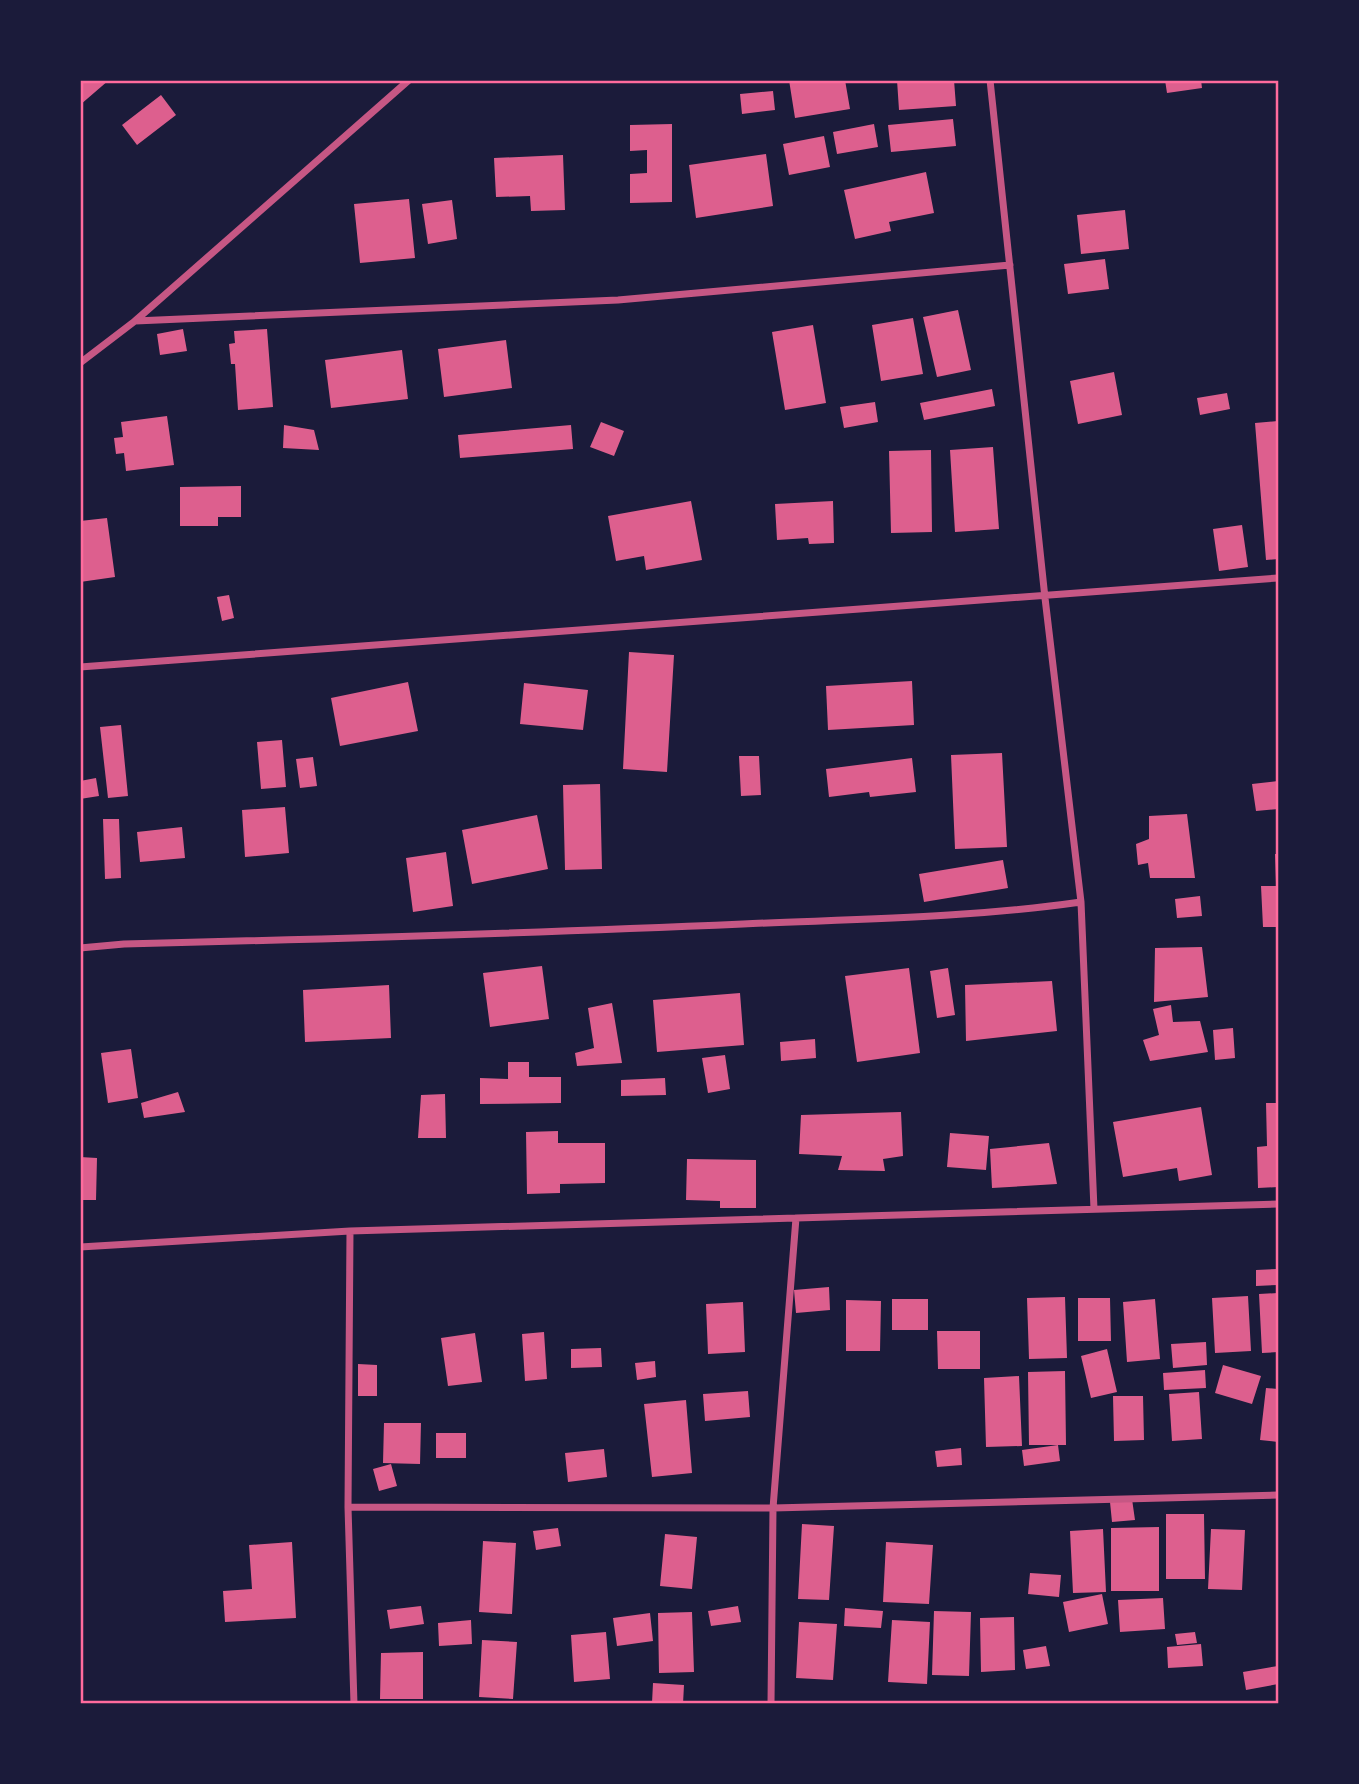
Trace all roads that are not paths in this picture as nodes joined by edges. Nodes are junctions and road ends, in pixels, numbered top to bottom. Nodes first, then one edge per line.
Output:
1 (409, 80) edge
2 (990, 80) edge
3 (1010, 265) junction
4 (135, 321) junction
5 (80, 363) edge
6 (1279, 579) edge
7 (1045, 598) junction
8 (80, 667) edge
9 (1081, 902) junction
10 (80, 948) edge
11 (1279, 1204) edge
12 (1094, 1209) junction
13 (796, 1218) junction
14 (350, 1231) junction
15 (80, 1247) edge
16 (1279, 1495) edge
17 (348, 1507) junction
18 (773, 1508) junction
19 (354, 1703) edge
20 (771, 1703) edge

1 - 4 street
2 - 3 street
3 - 4 street
3 - 7 street
4 - 5 street
6 - 7 street
7 - 8 street
7 - 9 street
9 - 10 street
9 - 12 street
11 - 12 street
12 - 13 street
13 - 14 street
13 - 18 street
14 - 15 street
14 - 17 street
16 - 18 street
17 - 18 street
17 - 19 street
18 - 20 street

